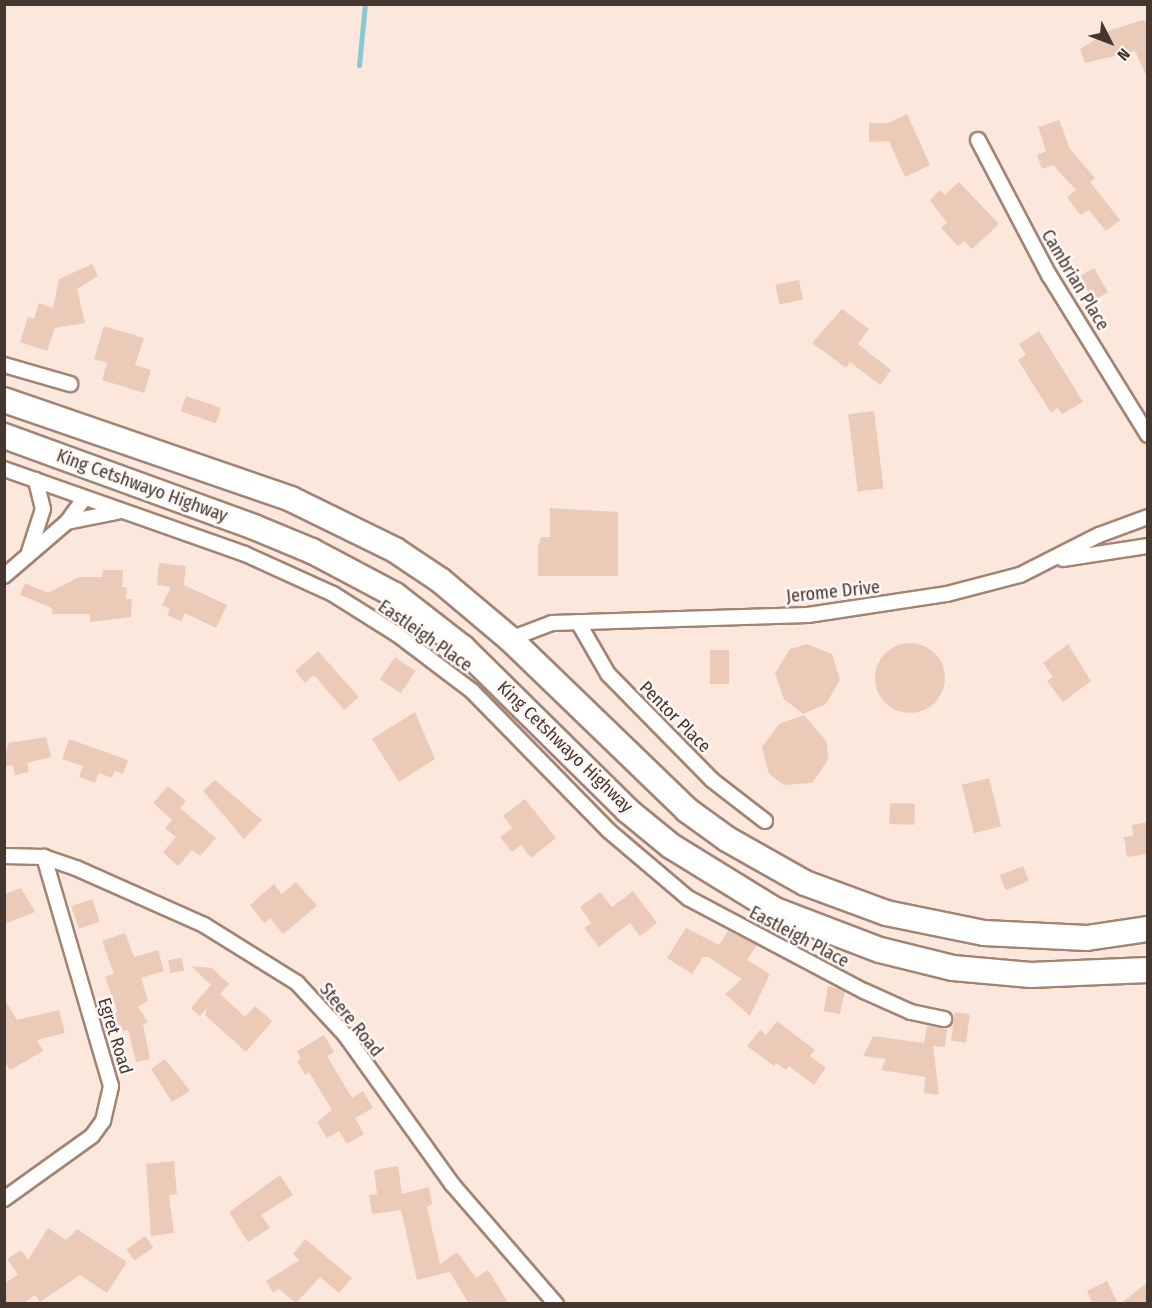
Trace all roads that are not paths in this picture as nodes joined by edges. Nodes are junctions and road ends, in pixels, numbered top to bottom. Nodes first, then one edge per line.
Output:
1 (978, 141) dead end
2 (4, 364) edge
3 (70, 384) dead end
4 (4, 400) edge
5 (1148, 435) edge
6 (4, 436) edge
7 (4, 469) edge
8 (36, 480) junction
9 (84, 499) junction
10 (119, 511) junction
11 (1148, 518) edge
12 (67, 522) junction
13 (1148, 546) edge
14 (28, 554) junction
15 (1052, 561) junction
16 (4, 576) edge
17 (578, 622) junction
18 (510, 639) junction
19 (765, 821) dead end
20 (4, 856) edge
21 (44, 857) junction
22 (1148, 929) edge
23 (1148, 970) edge
24 (944, 1019) dead end
25 (4, 1199) edge
26 (556, 1304) edge

1 - 5 street, Cambrian Place
2 - 3 street
4 - 18 highway, King Cetshwayo Highway
6 - 23 highway, King Cetshwayo Highway
7 - 8 street, Eastleigh Place
8 - 9 street, Eastleigh Place
8 - 14 street
9 - 10 street, Eastleigh Place
9 - 12 street
10 - 12 street
10 - 24 street, Eastleigh Place
11 - 15 street, Jerome Drive
12 - 14 street
13 - 15 street
14 - 16 street
15 - 17 street, Jerome Drive
17 - 18 street, Jerome Drive
17 - 19 street, Pentor Place
18 - 22 highway, King Cetshwayo Highway
20 - 21 street, Steere Road
21 - 25 street, Egret Road
21 - 26 street, Steere Road

